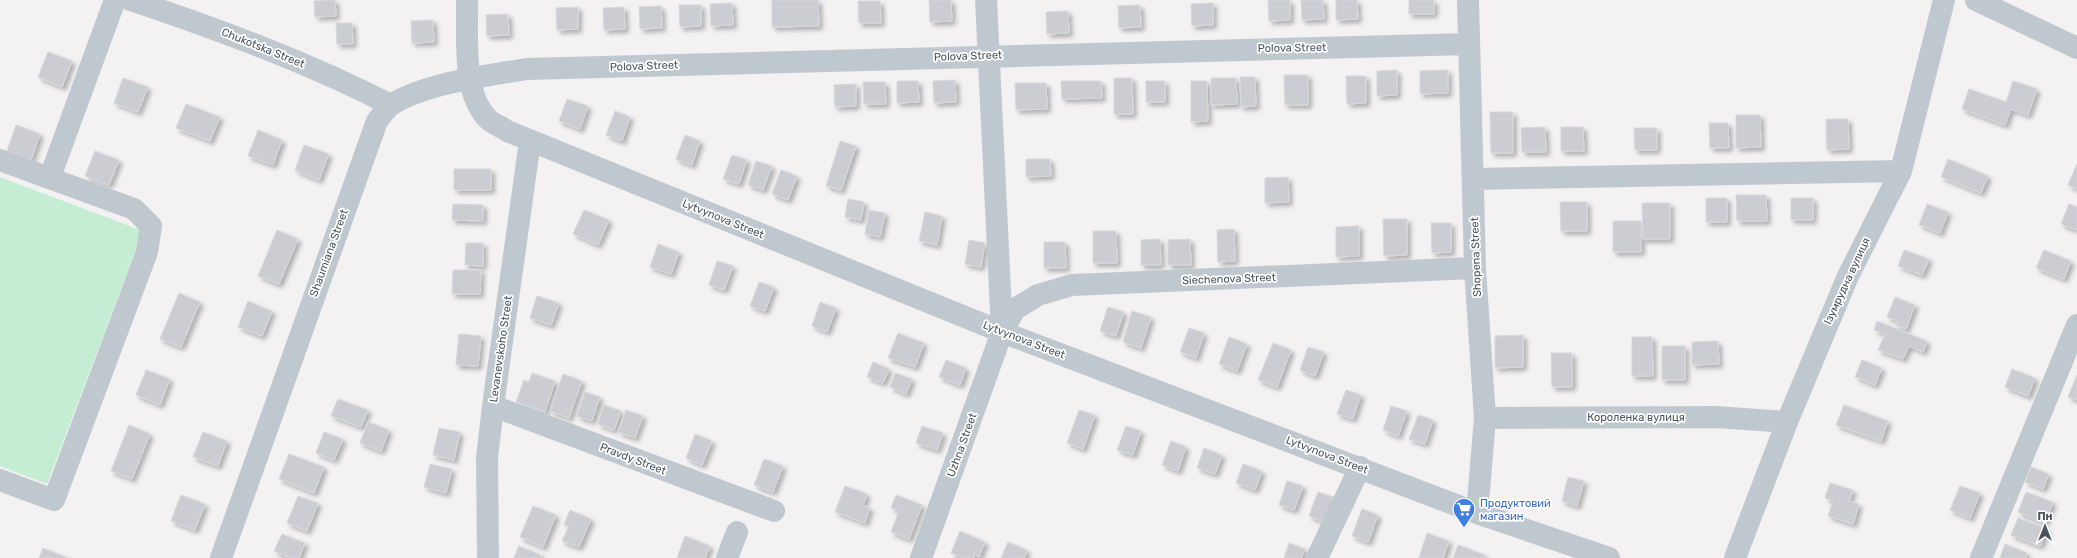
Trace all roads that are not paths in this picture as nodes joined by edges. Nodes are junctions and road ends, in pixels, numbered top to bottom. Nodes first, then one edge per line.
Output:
1 (115, 0) edge
2 (131, 0) edge
3 (467, 0) edge
4 (986, 0) edge
5 (1468, 0) edge
6 (1944, 0) edge
7 (1976, 0) edge
8 (1469, 44) junction
9 (2077, 48) edge
10 (987, 56) junction
11 (469, 79) junction
12 (391, 105) junction
13 (530, 141) junction
14 (0, 160) edge
15 (1901, 171) junction
16 (50, 177) junction
17 (1473, 178) junction
18 (1475, 268) junction
19 (2077, 325) edge
20 (1002, 332) junction
21 (493, 406) junction
22 (1485, 418) junction
23 (1787, 422) junction
24 (1360, 467) junction
25 (0, 480) edge
26 (774, 511) dead end
27 (1477, 513) junction
28 (737, 532) dead end
29 (221, 558) edge
30 (488, 558) edge
31 (726, 558) edge
32 (921, 558) edge
33 (1317, 558) edge
34 (1609, 558) edge
35 (1735, 558) edge
36 (1981, 558) edge

1 - 16 street
2 - 12 street, Chukotska Street
3 - 11 street
4 - 10 street
5 - 8 street, Shopena Street
6 - 15 street, Ізумрудна вулиця
7 - 9 street
8 - 10 street, Polova Street
8 - 17 street, Shopena Street
10 - 11 street, Polova Street
10 - 20 street
11 - 12 street, Shaumiana Street
11 - 13 street, Lytvynova Street
12 - 29 street, Shaumiana Street
13 - 20 street, Lytvynova Street
13 - 21 street, Levanevskoho Street
14 - 16 street
15 - 17 street
15 - 23 street, Ізумрудна вулиця
16 - 25 street
17 - 18 street, Shopena Street
18 - 20 street, Siechenova Street
18 - 22 street, Shopena Street
19 - 36 street
20 - 24 street, Lytvynova Street
20 - 32 street, Uzhna Street
21 - 26 street, Pravdy Street
21 - 30 street, Levanevskoho Street
22 - 23 street, Короленка вулиця
22 - 27 street, Shopena Street
23 - 35 street, Ізумрудна вулиця
24 - 27 street, Lytvynova Street
24 - 33 street
27 - 34 street, Lytvynova Street
28 - 31 street

